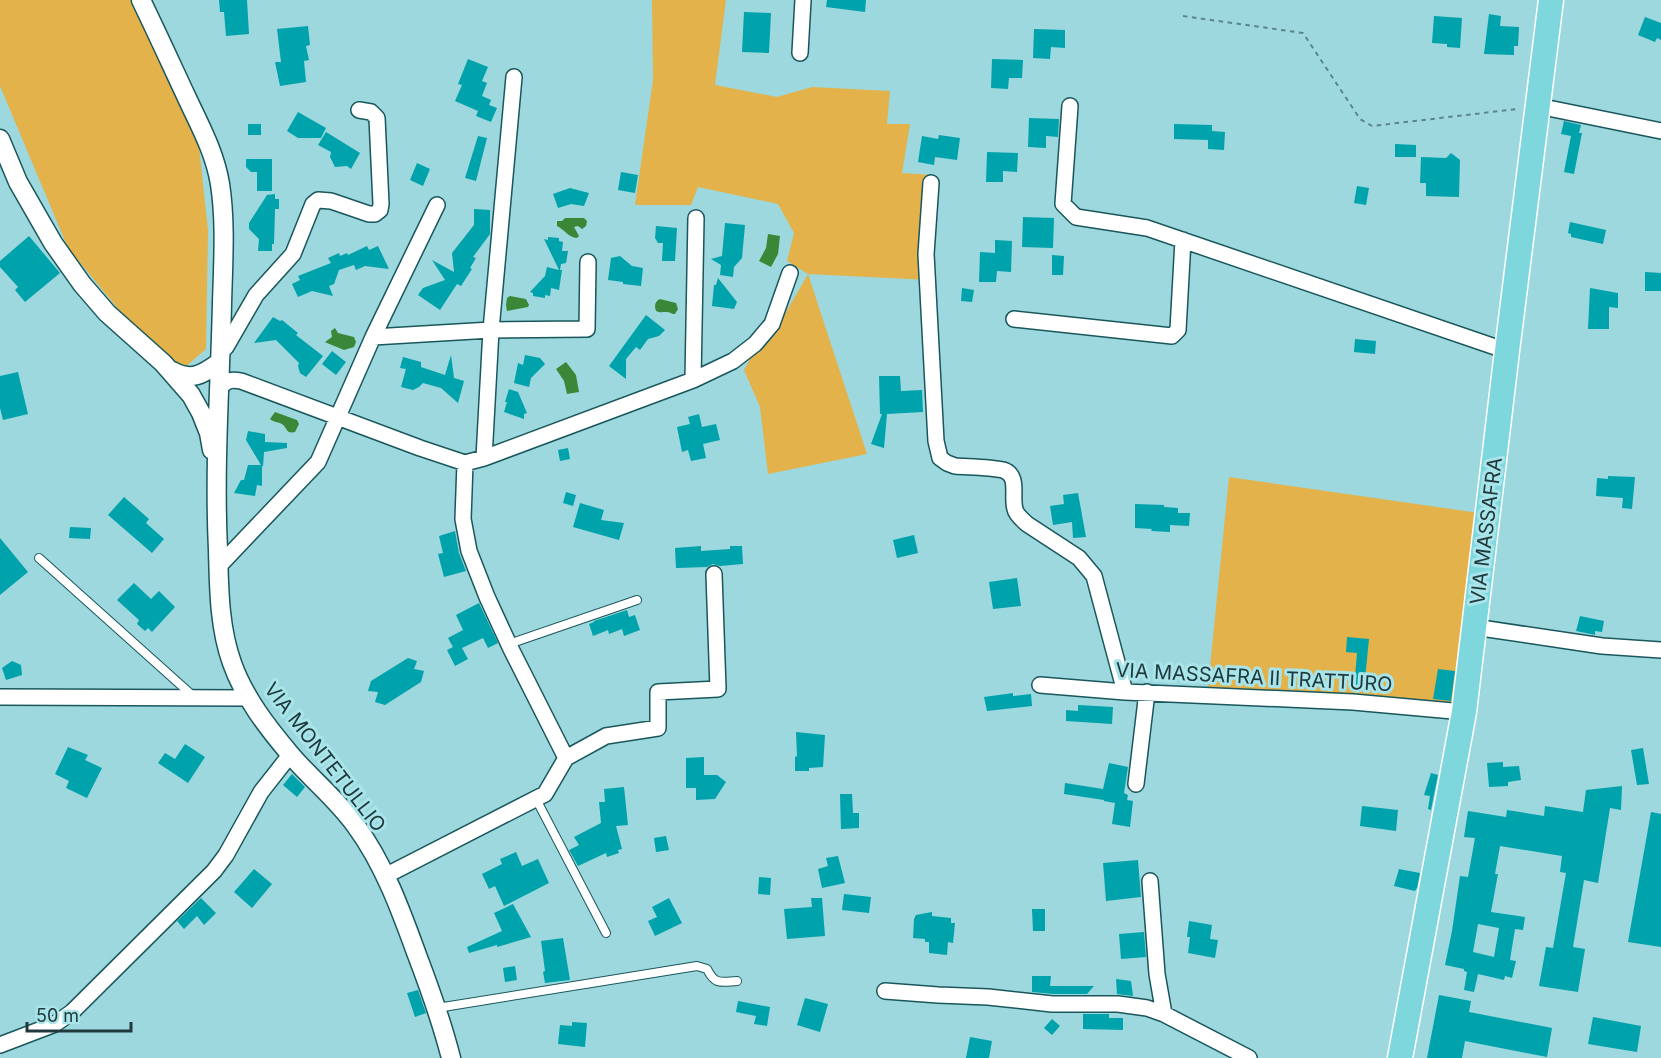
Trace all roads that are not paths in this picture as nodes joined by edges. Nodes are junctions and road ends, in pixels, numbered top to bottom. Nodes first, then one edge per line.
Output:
1 (141, 0) edge
2 (803, 0) edge
3 (1551, 0) edge
4 (800, 54) dead end
5 (514, 77) dead end
6 (1070, 106) dead end
7 (1538, 106) junction
8 (359, 110) dead end
9 (1661, 131) edge
10 (0, 139) edge
11 (931, 183) dead end
12 (437, 205) dead end
13 (696, 218) dead end
14 (1183, 240) junction
15 (588, 262) dead end
16 (790, 273) dead end
17 (1014, 319) dead end
18 (491, 330) junction
19 (373, 337) junction
20 (1507, 351) junction
21 (220, 357) junction
22 (172, 371) junction
23 (693, 380) junction
24 (241, 381) junction
25 (220, 388) junction
26 (191, 395) junction
27 (338, 418) junction
28 (484, 458) junction
29 (465, 463) junction
30 (216, 472) junction
31 (39, 558) dead end
32 (219, 566) junction
33 (714, 574) dead end
34 (637, 600) dead end
35 (1474, 627) junction
36 (509, 644) junction
37 (1661, 650) edge
38 (1040, 685) dead end
39 (1125, 692) junction
40 (1148, 692) junction
41 (0, 698) edge
42 (197, 698) junction
43 (248, 698) junction
44 (1464, 712) junction
45 (291, 755) junction
46 (566, 758) junction
47 (1136, 784) dead end
48 (536, 799) junction
49 (385, 876) junction
50 (1150, 881) dead end
51 (606, 933) dead end
52 (737, 981) dead end
53 (885, 991) dead end
54 (436, 1008) junction
55 (1164, 1014) junction
56 (0, 1045) edge
57 (451, 1058) edge
58 (1250, 1058) edge
59 (1400, 1058) edge

1 - 21 street
2 - 4 street
3 - 7 main road, VIA MASSAFRA
5 - 18 street
6 - 14 street
7 - 9 street
7 - 20 main road, VIA MASSAFRA
8 - 21 street
10 - 22 street
11 - 39 street
12 - 19 street
13 - 23 street
14 - 17 street
14 - 20 street
15 - 18 street
16 - 23 street
18 - 19 street
18 - 28 street
19 - 27 street
20 - 35 main road, VIA MASSAFRA
21 - 22 street
21 - 24 street
21 - 25 street
21 - 26 street
22 - 26 street
23 - 28 street
24 - 25 street
24 - 27 street
25 - 26 street
25 - 30 street
26 - 30 street
27 - 29 street
27 - 32 street
28 - 29 street
29 - 36 street
30 - 32 street, VIA MONTETULLIO
31 - 42 lane
32 - 43 street, VIA MONTETULLIO
33 - 46 street
34 - 36 lane
35 - 37 street
35 - 44 main road, VIA MASSAFRA
36 - 46 street
38 - 39 street, VIA MASSAFRA II TRATTURO
39 - 40 street, VIA MASSAFRA II TRATTURO
40 - 44 street, VIA MASSAFRA II TRATTURO
40 - 47 street
41 - 42 street
42 - 43 street
43 - 45 street, VIA MONTETULLIO
44 - 59 main road, VIA MASSAFRA
45 - 49 street, VIA MONTETULLIO
45 - 56 street
46 - 48 street
48 - 49 street
48 - 51 lane
49 - 54 street, VIA MONTETULLIO
50 - 55 street
52 - 54 lane
53 - 55 street
54 - 57 street, VIA MONTETULLIO
55 - 58 street

